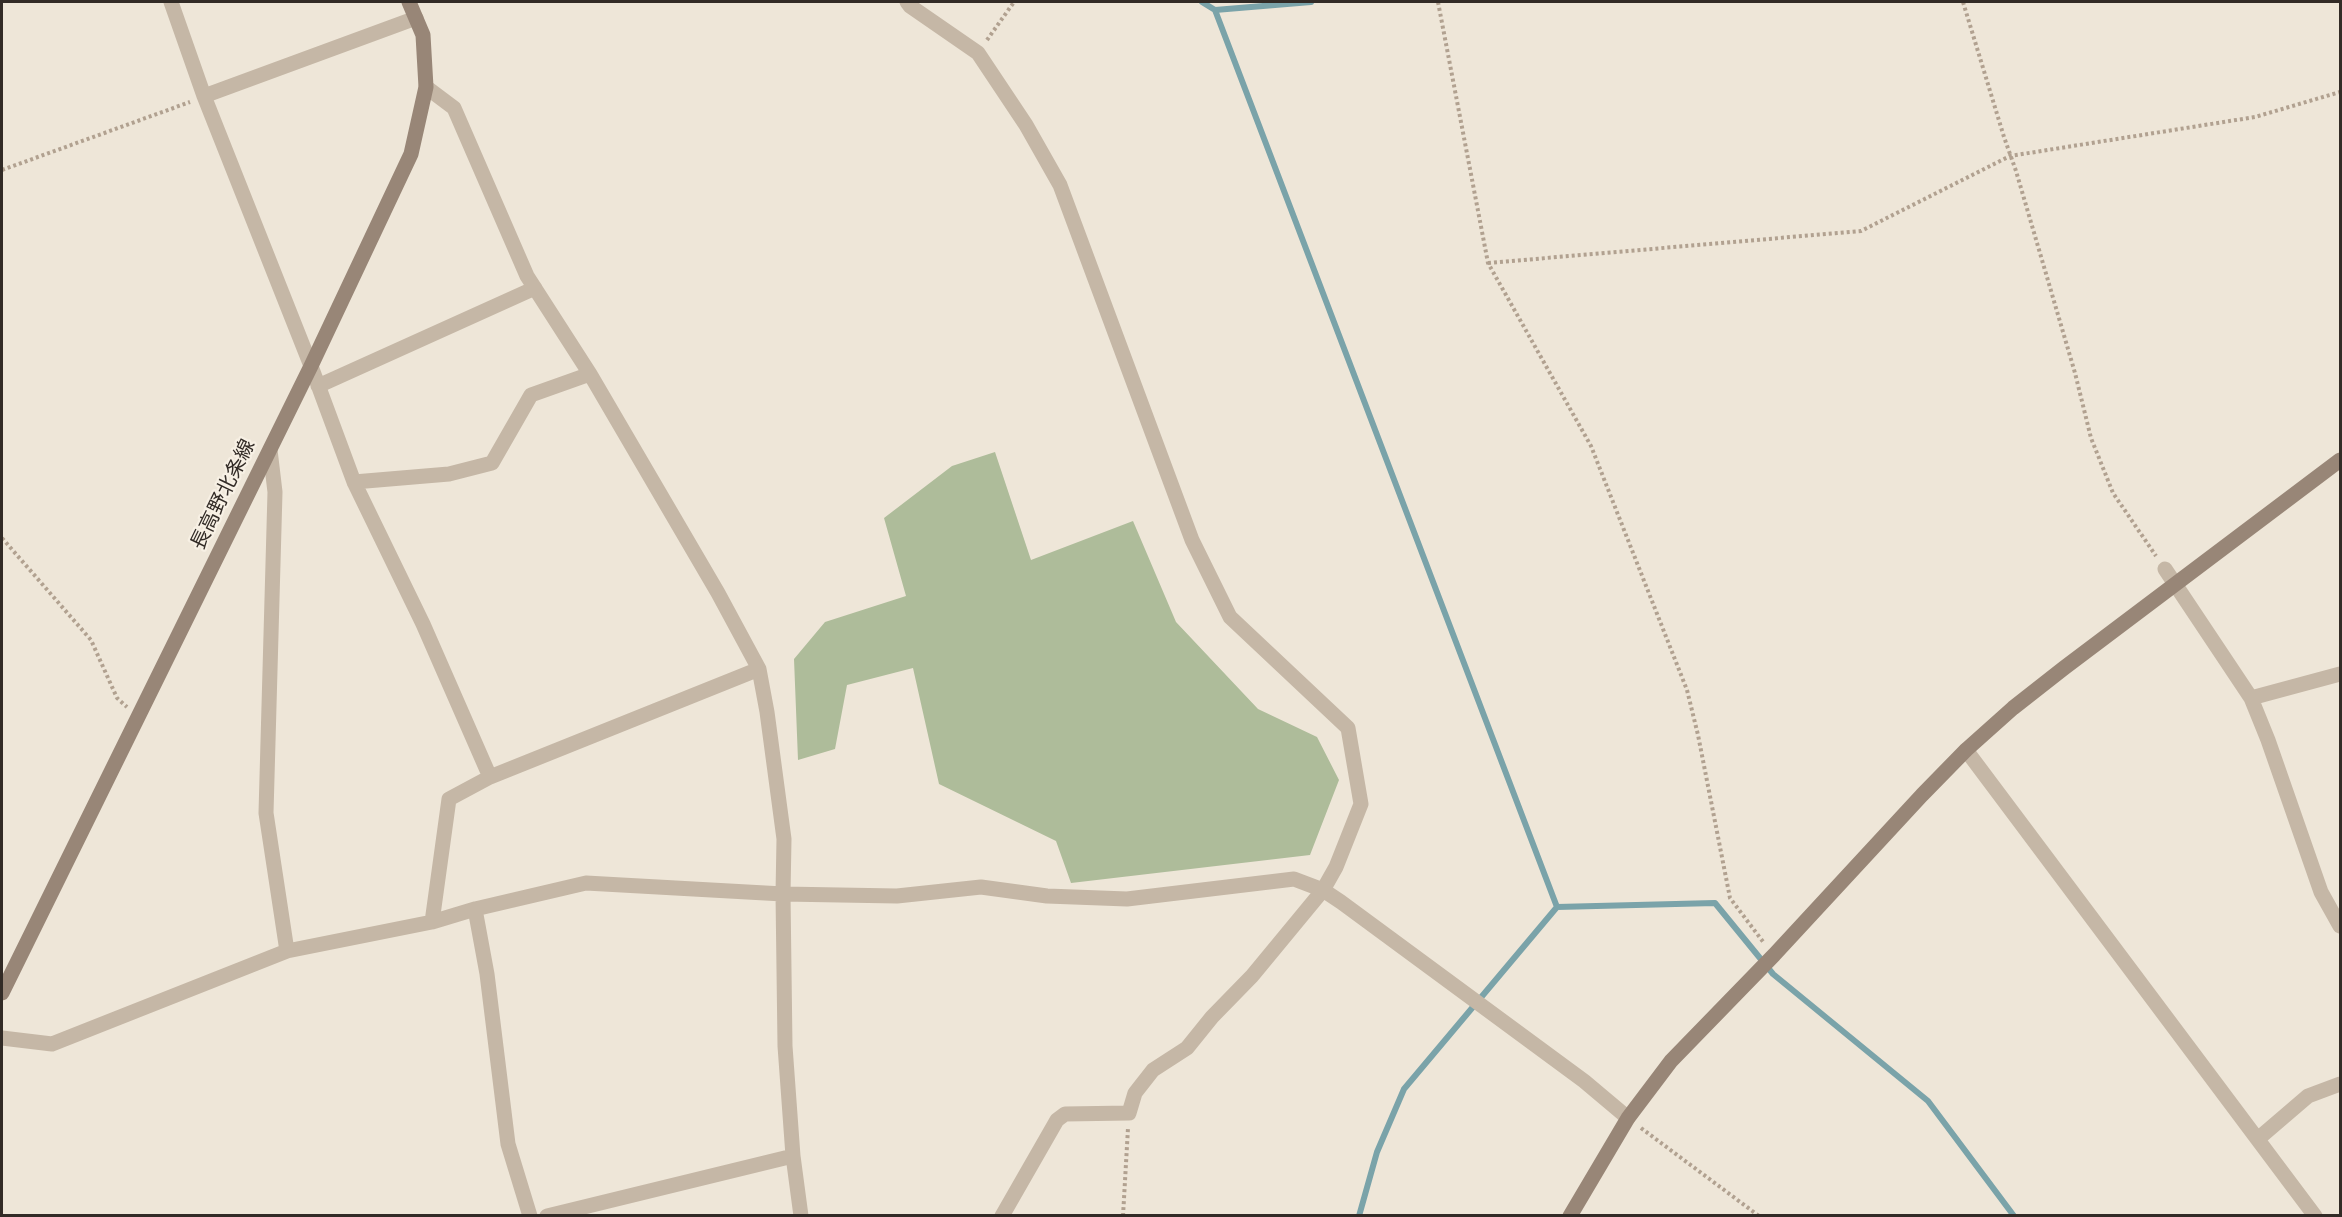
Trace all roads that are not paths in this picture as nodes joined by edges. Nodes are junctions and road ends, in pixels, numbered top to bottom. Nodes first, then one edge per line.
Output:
1 (171, 2) edge
2 (409, 2) edge
3 (907, 2) edge
4 (416, 18) junction
5 (426, 87) junction
6 (204, 96) junction
7 (535, 288) junction
8 (311, 366) junction
9 (590, 374) junction
10 (318, 386) junction
11 (270, 450) junction
12 (2340, 460) edge
13 (354, 482) junction
14 (2165, 569) road end
15 (2176, 585) junction
16 (759, 669) junction
17 (2340, 674) edge
18 (2251, 698) junction
19 (1966, 750) junction
20 (490, 777) junction
21 (1323, 890) junction
22 (783, 894) junction
23 (475, 909) junction
24 (432, 922) junction
25 (2340, 926) edge
26 (287, 951) junction
27 (2, 993) edge
28 (2, 1038) edge
29 (2340, 1084) edge
30 (1628, 1118) junction
31 (2259, 1138) junction
32 (793, 1156) junction
33 (530, 1215) edge
34 (547, 1215) edge
35 (801, 1215) edge
36 (1002, 1215) edge
37 (1570, 1215) edge
38 (2315, 1215) edge

1 - 6 street
2 - 4 main road, 長高野北条線
3 - 21 street
4 - 5 main road, 長高野北条線
4 - 6 street
5 - 7 street
5 - 8 main road, 長高野北条線
6 - 8 street
7 - 9 street
7 - 10 street
8 - 10 street
8 - 11 main road, 長高野北条線
9 - 13 street
9 - 16 street
10 - 13 street
11 - 26 street
11 - 27 main road, 長高野北条線
12 - 15 main road
13 - 20 street
14 - 15 street
15 - 18 street
15 - 19 main road
16 - 20 street
16 - 22 street
17 - 18 street
18 - 25 street
19 - 30 main road
19 - 31 street
20 - 24 street
21 - 22 street
21 - 30 street
21 - 36 street
22 - 23 street
22 - 32 street
23 - 24 street
23 - 33 street
24 - 26 street
26 - 28 street
29 - 31 street
30 - 37 main road
31 - 38 street
32 - 34 street
32 - 35 street

